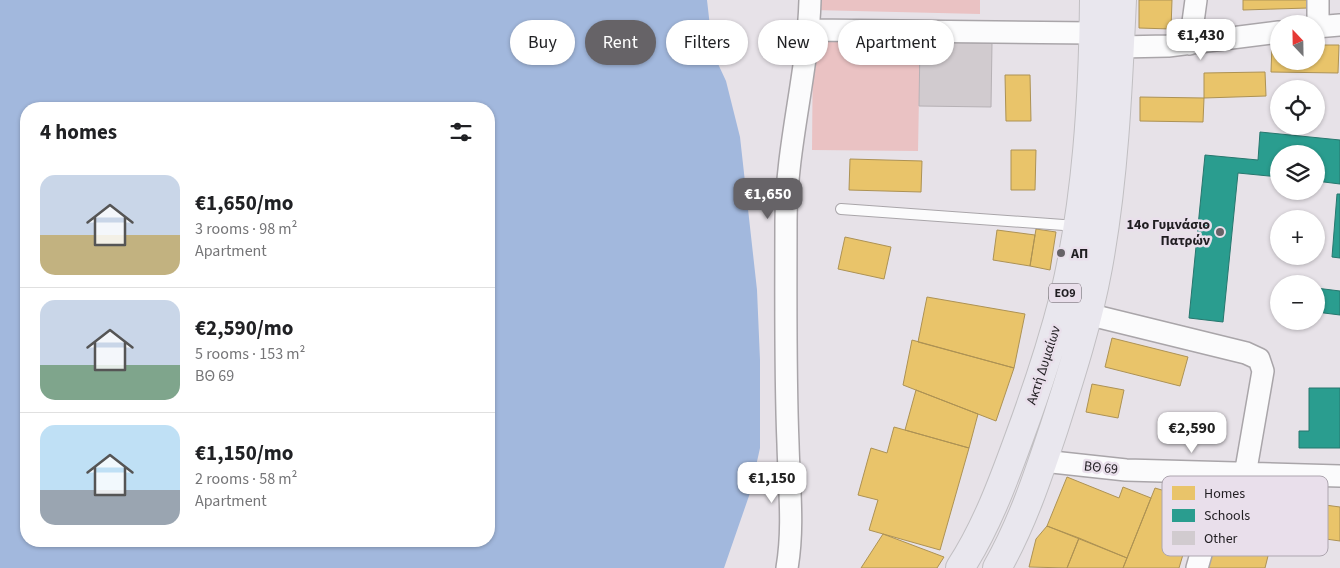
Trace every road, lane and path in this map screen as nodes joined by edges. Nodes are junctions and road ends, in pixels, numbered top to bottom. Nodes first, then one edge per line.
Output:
1 (810, 0) edge
2 (1094, 0) edge
3 (1122, 0) edge
4 (1196, 0) edge
5 (1318, 0) edge
6 (1317, 15) edge
7 (809, 20) edge
8 (1340, 25) edge
9 (1325, 26) edge
10 (828, 30) edge
11 (1093, 33) junction
12 (1270, 33) edge
13 (1190, 44) junction
14 (1120, 47) junction
15 (804, 65) edge
16 (841, 209) dead end
17 (1077, 226) junction
18 (1087, 314) junction
19 (1043, 461) junction
20 (1224, 474) joint
21 (1245, 475) junction
22 (1340, 476) edge
23 (786, 568) edge
24 (960, 568) edge
25 (997, 568) edge

1 - 7 street
2 - 11 main road, Ακτή Δυμαίων / ΕΟ9
3 - 14 main road, Ακτή Δυμαίων / ΕΟ9
4 - 13 street
5 - 6 street
8 - 9 street
10 - 11 street
11 - 17 main road, Ακτή Δυμαίων / ΕΟ9
12 - 13 street
13 - 14 street
14 - 18 main road, Ακτή Δυμαίων / ΕΟ9
15 - 23 street
16 - 17 lane
17 - 24 main road, Ακτή Δυμαίων / ΕΟ9
18 - 19 main road, Ακτή Δυμαίων / ΕΟ9
18 - 21 street
19 - 20 street, ΒΘ 69
19 - 25 main road, Ακτή Δυμαίων / ΕΟ9
20 - 21 street, ΒΘ 69
21 - 22 street, ΒΘ 69

